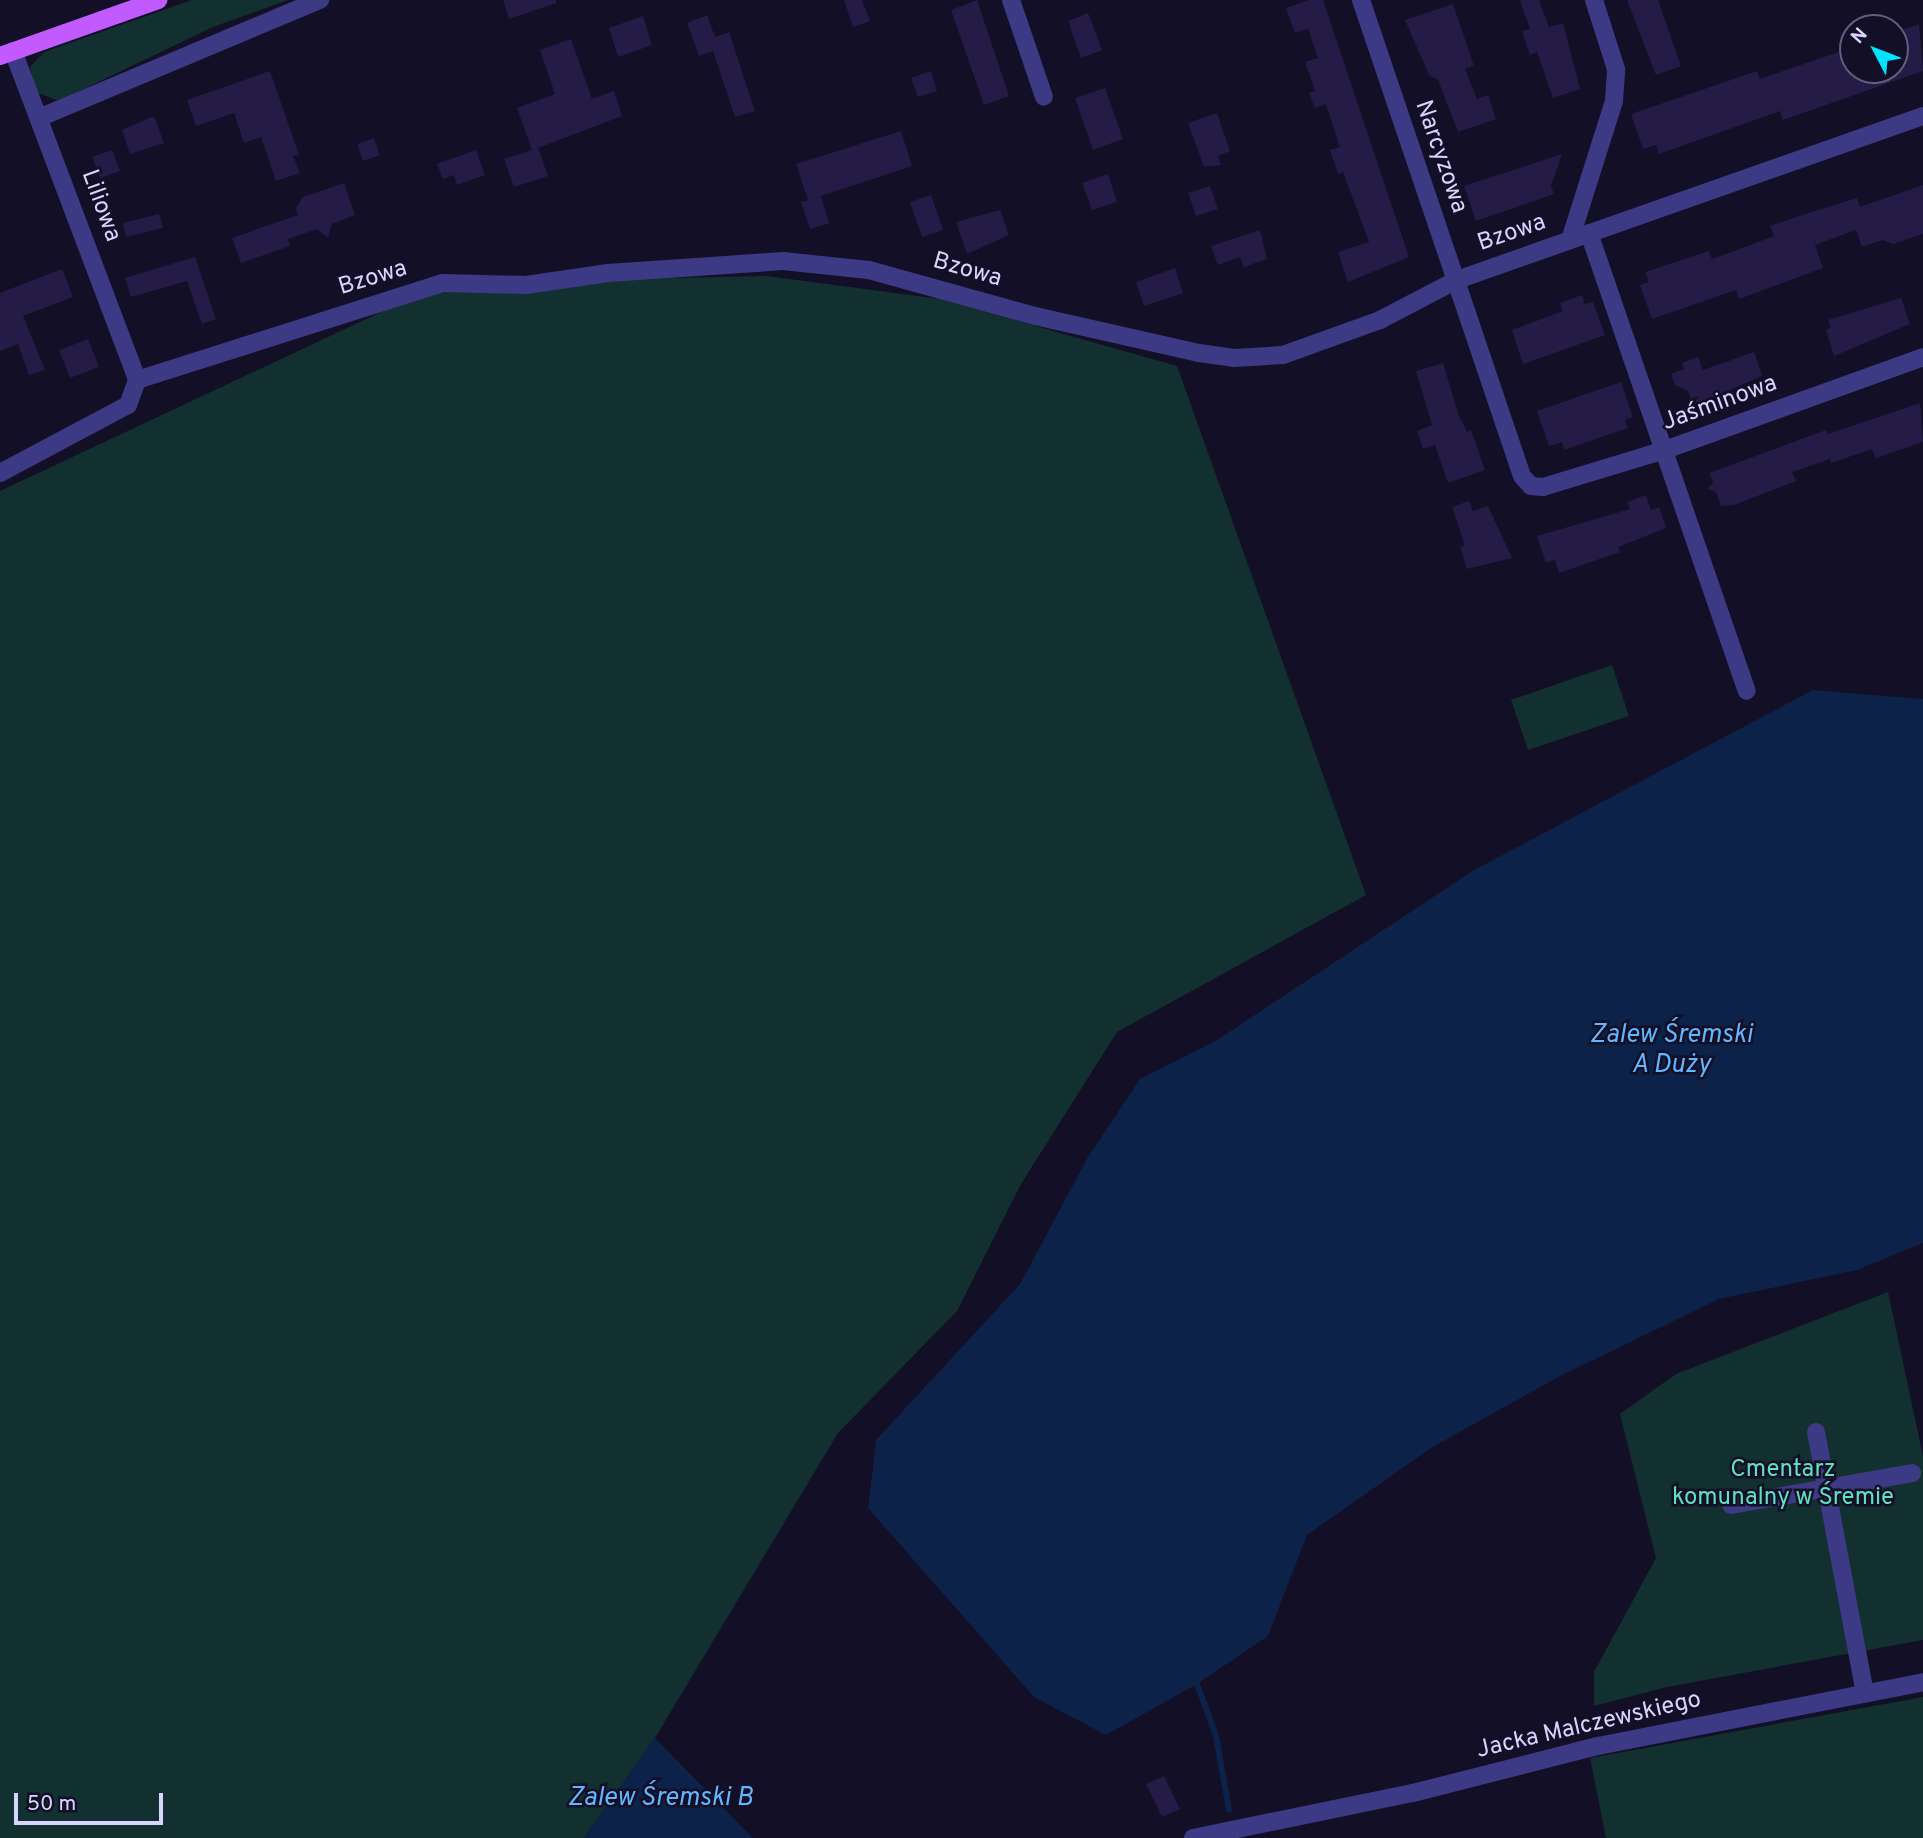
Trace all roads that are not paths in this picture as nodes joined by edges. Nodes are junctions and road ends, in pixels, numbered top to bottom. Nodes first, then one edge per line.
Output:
1 (158, 0) edge
2 (320, 0) edge
3 (1011, 0) edge
4 (1361, 0) edge
5 (1594, 0) edge
6 (6, 53) edge
7 (1044, 97) dead end
8 (1923, 116) edge
9 (41, 117) junction
10 (1589, 233) junction
11 (1570, 240) junction
12 (1457, 280) junction
13 (1923, 357) edge
14 (137, 380) junction
15 (1665, 450) junction
16 (0, 473) edge
17 (1531, 486) joint
18 (1747, 691) dead end
19 (1816, 1433) dead end
20 (1912, 1472) dead end
21 (1826, 1488) junction
22 (1731, 1506) dead end
23 (1923, 1682) edge
24 (1865, 1693) junction
25 (1197, 1837) edge

1 - 6 main road
2 - 9 street
3 - 7 street
4 - 12 street, Narcyzowa
5 - 11 street
6 - 9 street, Liliowa
8 - 10 street, Bzowa
9 - 14 street, Liliowa
10 - 11 street, Bzowa
10 - 15 street
11 - 12 street, Bzowa
12 - 14 street, Bzowa
12 - 17 street, Narcyzowa
13 - 15 street, Jaśminowa
14 - 16 street
15 - 17 street, Jaśminowa
15 - 18 street
19 - 21 street
20 - 21 street
21 - 22 street
21 - 24 street
23 - 24 street, Jacka Malczewskiego
24 - 25 street, Jacka Malczewskiego

